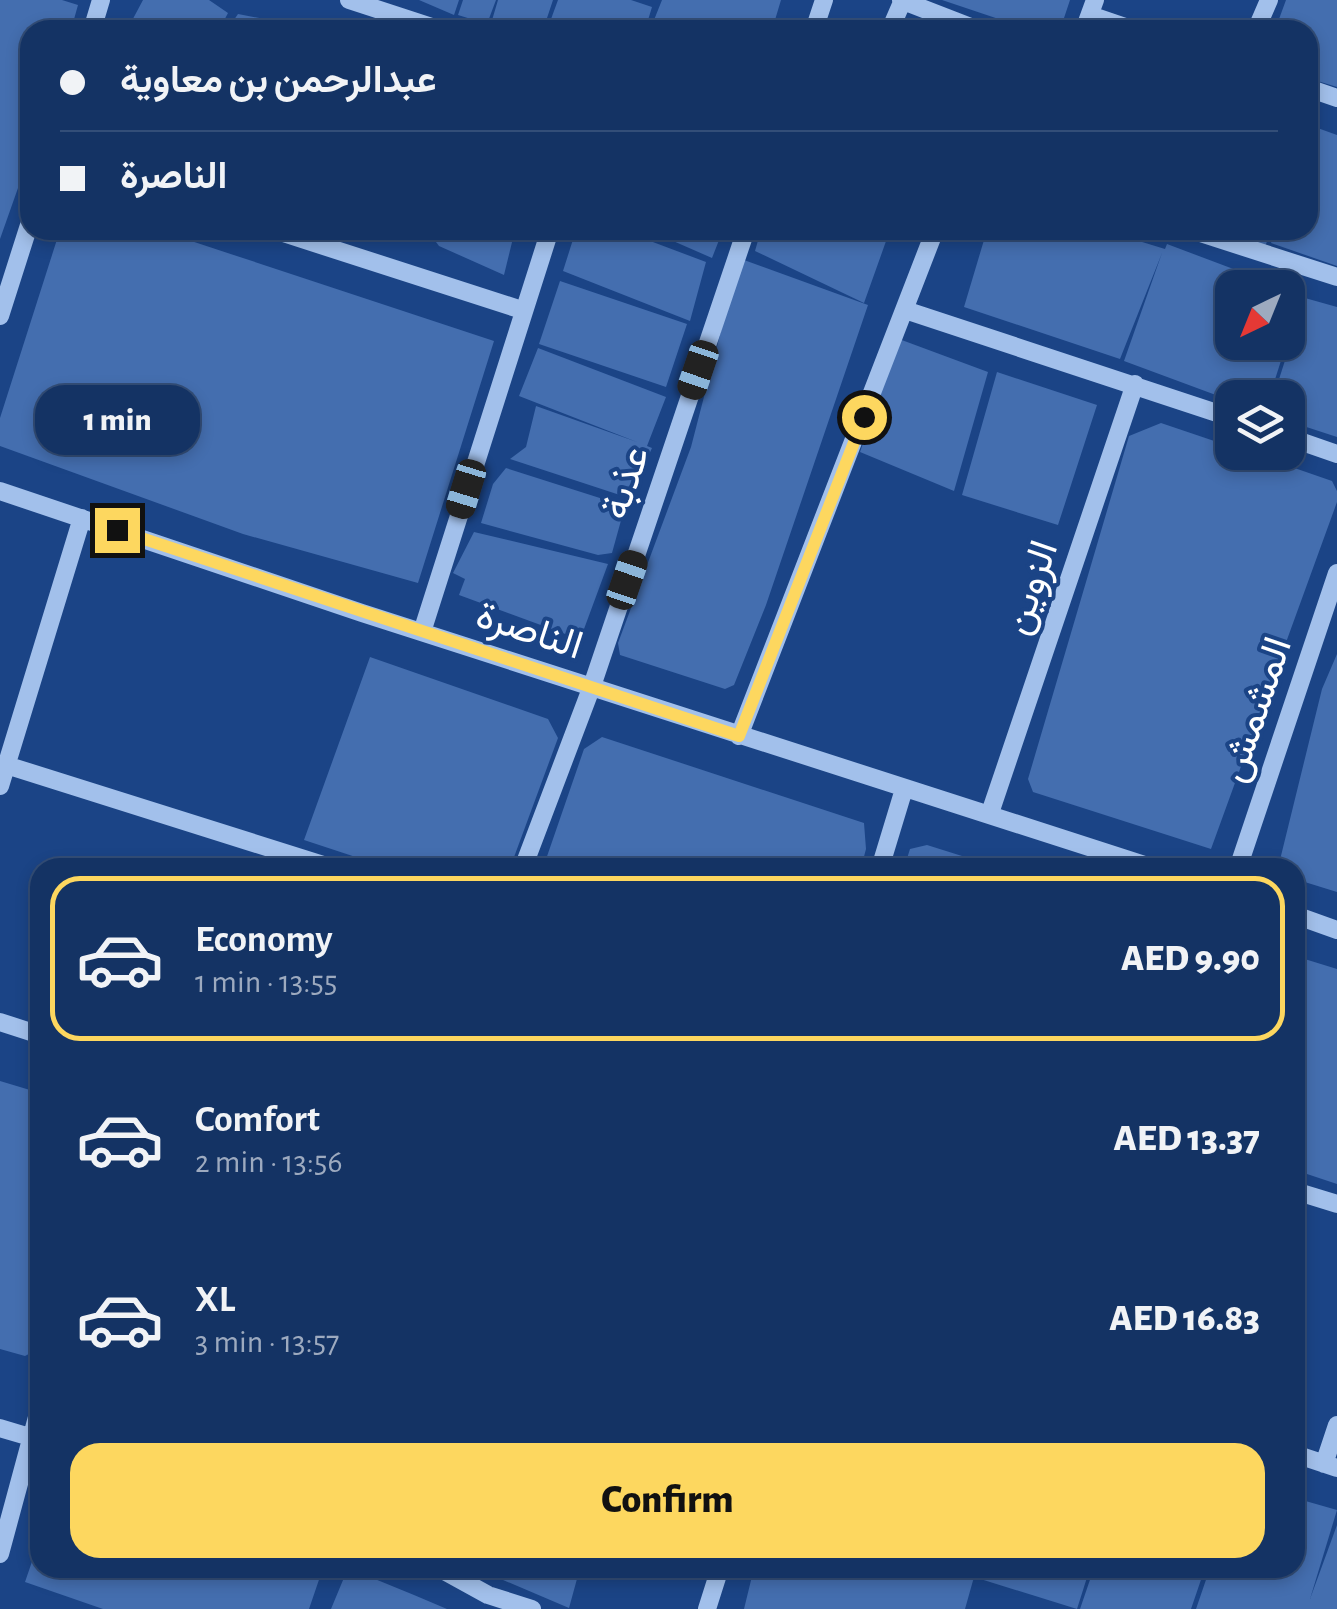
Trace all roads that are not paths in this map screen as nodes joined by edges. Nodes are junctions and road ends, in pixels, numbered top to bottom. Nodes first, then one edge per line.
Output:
1 (349, 0) edge
2 (902, 0) edge
3 (410, 20) edge
4 (953, 20) edge
5 (24, 240) edge
6 (305, 240) edge
7 (546, 240) edge
8 (743, 240) edge
9 (932, 240) edge
10 (1223, 240) edge
11 (1337, 277) edge
12 (522, 310) junction
13 (906, 310) junction
14 (0, 316) edge
15 (1135, 384) junction
16 (1215, 412) edge
17 (1305, 443) edge
18 (1337, 454) edge
19 (0, 491) edge
20 (82, 518) junction
21 (1337, 572) edge
22 (422, 632) junction
23 (592, 686) junction
24 (739, 736) junction
25 (6, 765) junction
26 (0, 786) edge
27 (904, 788) junction
28 (990, 813) junction
29 (301, 858) edge
30 (527, 858) edge
31 (883, 858) edge
32 (1124, 858) edge
33 (1241, 858) edge
34 (1305, 919) edge
35 (1337, 930) edge
36 (0, 1022) edge
37 (30, 1032) edge
38 (1305, 1193) edge
39 (1337, 1204) edge
40 (1337, 1425) edge
41 (0, 1428) edge
42 (30, 1437) joint
43 (1305, 1457) edge
44 (1331, 1466) edge
45 (0, 1554) edge
46 (457, 1578) edge
47 (717, 1578) edge
48 (532, 1609) edge
49 (707, 1609) edge

1 - 3 street
2 - 4 street
5 - 14 street
6 - 12 street
7 - 12 street
8 - 23 street, عذبة
9 - 13 street
10 - 11 street
12 - 22 street
13 - 15 street
13 - 24 street
15 - 16 street
15 - 28 street, الزوين
17 - 18 street
19 - 20 street, الناصرة
20 - 22 street, الناصرة
20 - 25 street
21 - 33 street, المشمش
22 - 23 street, الناصرة
23 - 24 street, الناصرة
23 - 30 street, عذبة
24 - 27 street, الناصرة
25 - 26 street
25 - 29 street
27 - 28 street, الناصرة
27 - 31 street
28 - 32 street, الناصرة
34 - 35 street
36 - 37 street
38 - 39 street
40 - 44 street
41 - 42 street
42 - 45 street
43 - 44 street
46 - 48 street
47 - 49 street

